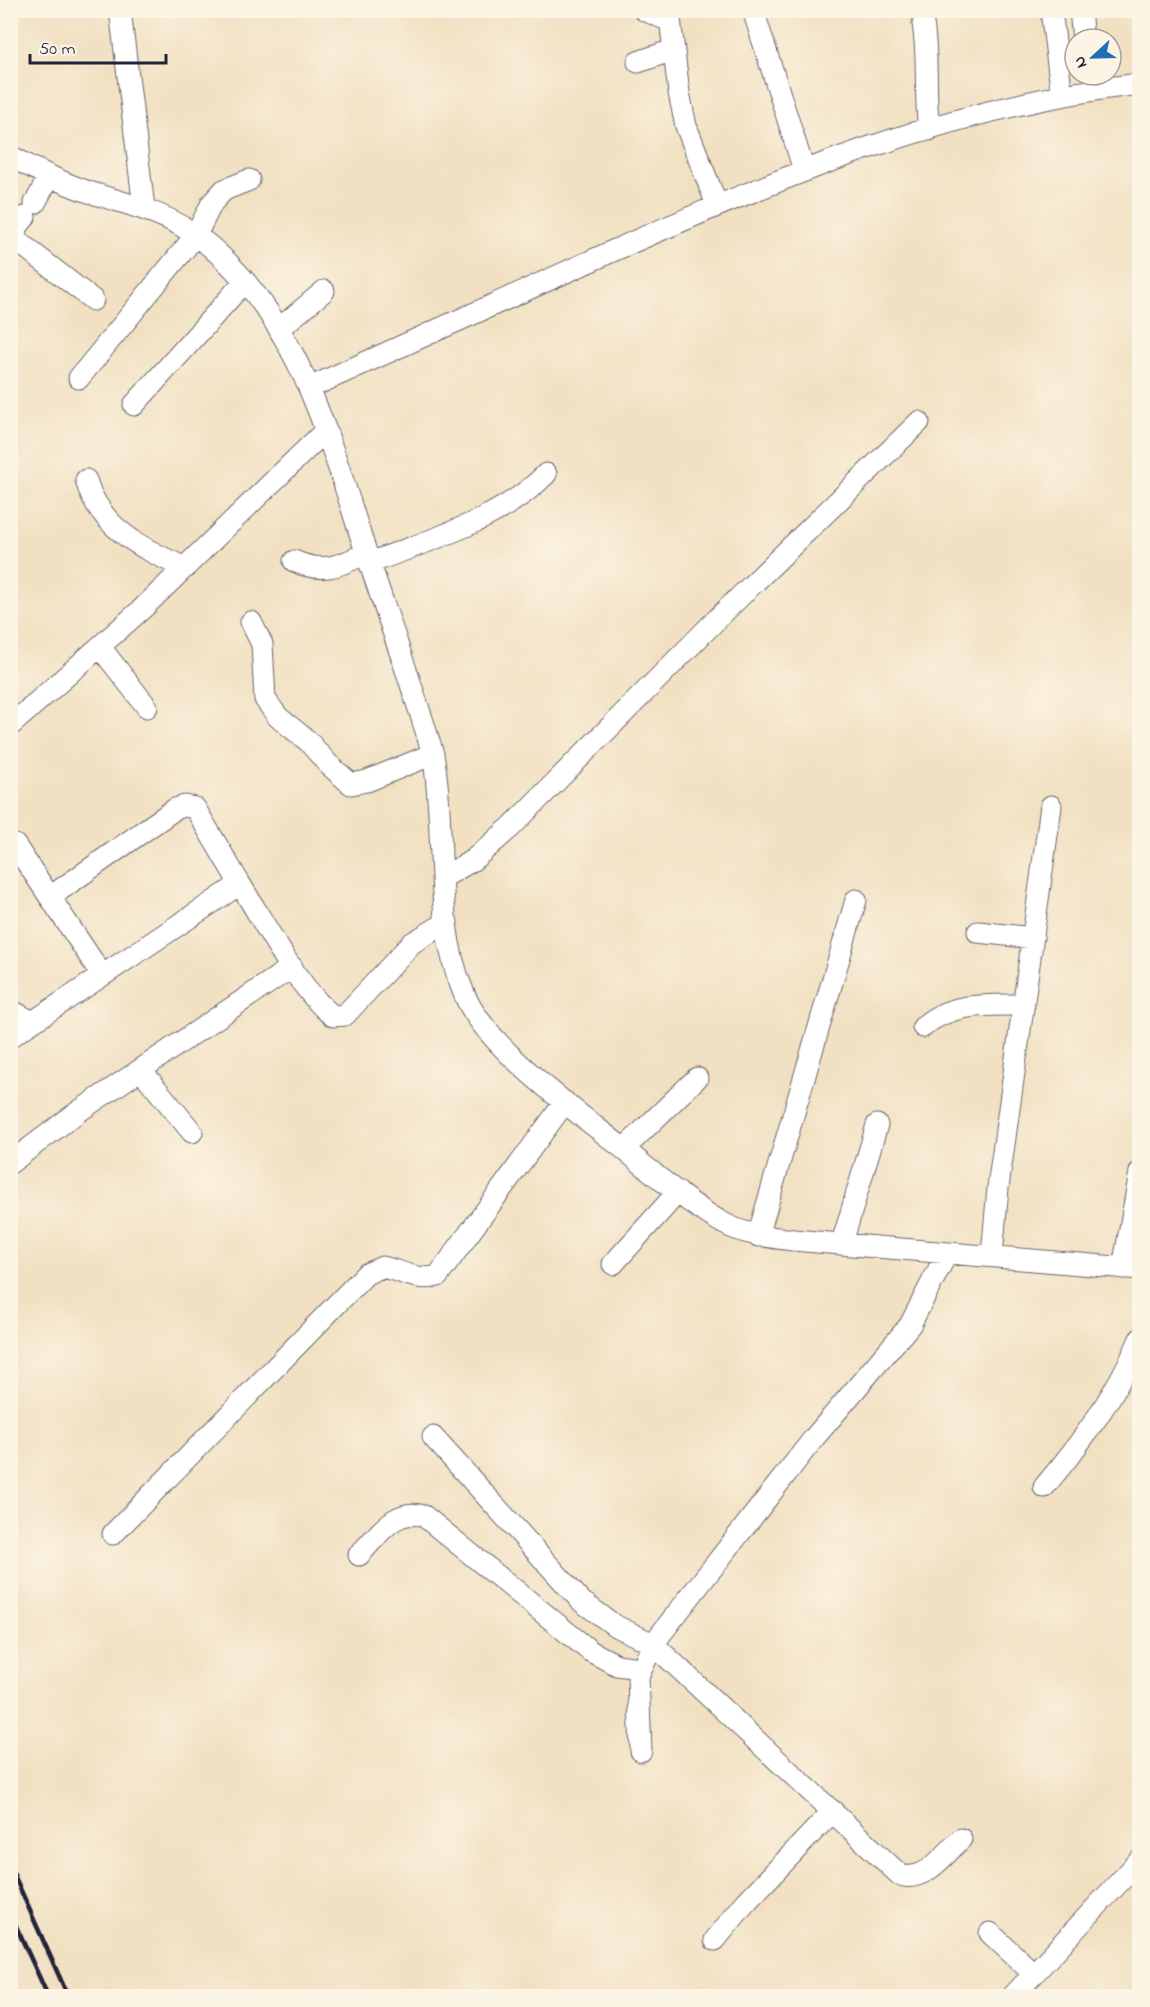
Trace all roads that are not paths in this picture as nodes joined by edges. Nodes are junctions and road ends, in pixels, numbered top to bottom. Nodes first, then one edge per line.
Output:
1 (120, 10) edge
2 (644, 10) edge
3 (753, 10) edge
4 (1051, 10) edge
5 (1080, 10) edge
6 (669, 16) edge
7 (923, 24) dead end
8 (1082, 27) edge
9 (673, 50) junction
10 (638, 62) dead end
11 (1123, 84) edge
12 (1140, 84) edge
13 (1080, 87) edge
14 (1062, 96) junction
15 (930, 130) junction
16 (10, 156) edge
17 (804, 170) junction
18 (49, 177) junction
19 (249, 180) dead end
20 (717, 205) junction
21 (144, 208) junction
22 (11, 236) edge
23 (196, 236) junction
24 (245, 281) junction
25 (324, 291) dead end
26 (93, 300) dead end
27 (280, 328) junction
28 (79, 378) dead end
29 (309, 388) junction
30 (134, 405) dead end
31 (919, 423) dead end
32 (325, 430) junction
33 (546, 474) dead end
34 (86, 480) dead end
35 (368, 558) junction
36 (294, 561) dead end
37 (185, 568) junction
38 (251, 622) dead end
39 (100, 647) junction
40 (147, 707) dead end
41 (10, 726) edge
42 (432, 754) junction
43 (1051, 806) dead end
44 (15, 845) dead end
45 (444, 877) junction
46 (240, 884) junction
47 (50, 897) junction
48 (856, 900) dead end
49 (447, 921) junction
50 (978, 933) dead end
51 (1034, 938) junction
52 (292, 967) junction
53 (102, 975) junction
54 (1024, 1005) junction
55 (10, 1010) edge
56 (33, 1022) junction
57 (922, 1027) dead end
58 (10, 1037) edge
59 (141, 1070) junction
60 (697, 1078) dead end
61 (565, 1102) junction
62 (877, 1125) dead end
63 (192, 1132) dead end
64 (624, 1149) junction
65 (10, 1163) edge
66 (1140, 1172) edge
67 (678, 1192) junction
68 (758, 1236) junction
69 (842, 1244) junction
70 (947, 1253) junction
71 (992, 1255) junction
72 (613, 1264) dead end
73 (1135, 1267) edge
74 (1140, 1339) edge
75 (433, 1437) dead end
76 (1044, 1487) dead end
77 (113, 1534) dead end
78 (359, 1555) dead end
79 (653, 1644) junction
80 (640, 1668) junction
81 (641, 1751) dead end
82 (833, 1811) junction
83 (962, 1839) dead end
84 (1140, 1860) edge
85 (990, 1933) dead end
86 (715, 1940) dead end
87 (1034, 1974) junction
88 (1013, 1996) edge

1 - 21 street
2 - 6 street
3 - 17 street
4 - 14 street
5 - 8 street
6 - 9 street
7 - 15 street
9 - 10 street
9 - 20 street
11 - 12 street
13 - 14 street
14 - 15 street
15 - 17 street
16 - 18 street
17 - 20 street
18 - 21 street
18 - 22 street
19 - 23 street
20 - 29 street
21 - 23 street
22 - 26 street
23 - 24 street
23 - 28 street
24 - 27 street
24 - 30 street
25 - 27 street
27 - 29 street
29 - 32 street
31 - 45 street
32 - 35 street
32 - 37 street
33 - 35 street
34 - 37 street
35 - 36 street
35 - 42 street
37 - 39 street
38 - 42 street
39 - 40 street
39 - 41 street
42 - 45 street
43 - 51 street
44 - 47 street
45 - 49 street
46 - 47 street
46 - 52 street
46 - 53 street
47 - 53 street
48 - 68 street
49 - 52 street
49 - 61 street
50 - 51 street
51 - 54 street
52 - 59 street
53 - 56 street
54 - 57 street
54 - 71 street
55 - 56 street
56 - 58 street
59 - 63 street
59 - 65 street
60 - 64 street
61 - 64 street
61 - 77 street
62 - 69 street
64 - 67 street
66 - 73 street
67 - 68 street
67 - 72 street
68 - 69 street
69 - 70 street
70 - 71 street
70 - 79 street
71 - 73 street
74 - 76 street
75 - 79 street
78 - 80 street
79 - 80 street
79 - 82 street
80 - 81 street
82 - 83 street
82 - 86 street
84 - 87 street
85 - 87 street
87 - 88 street

